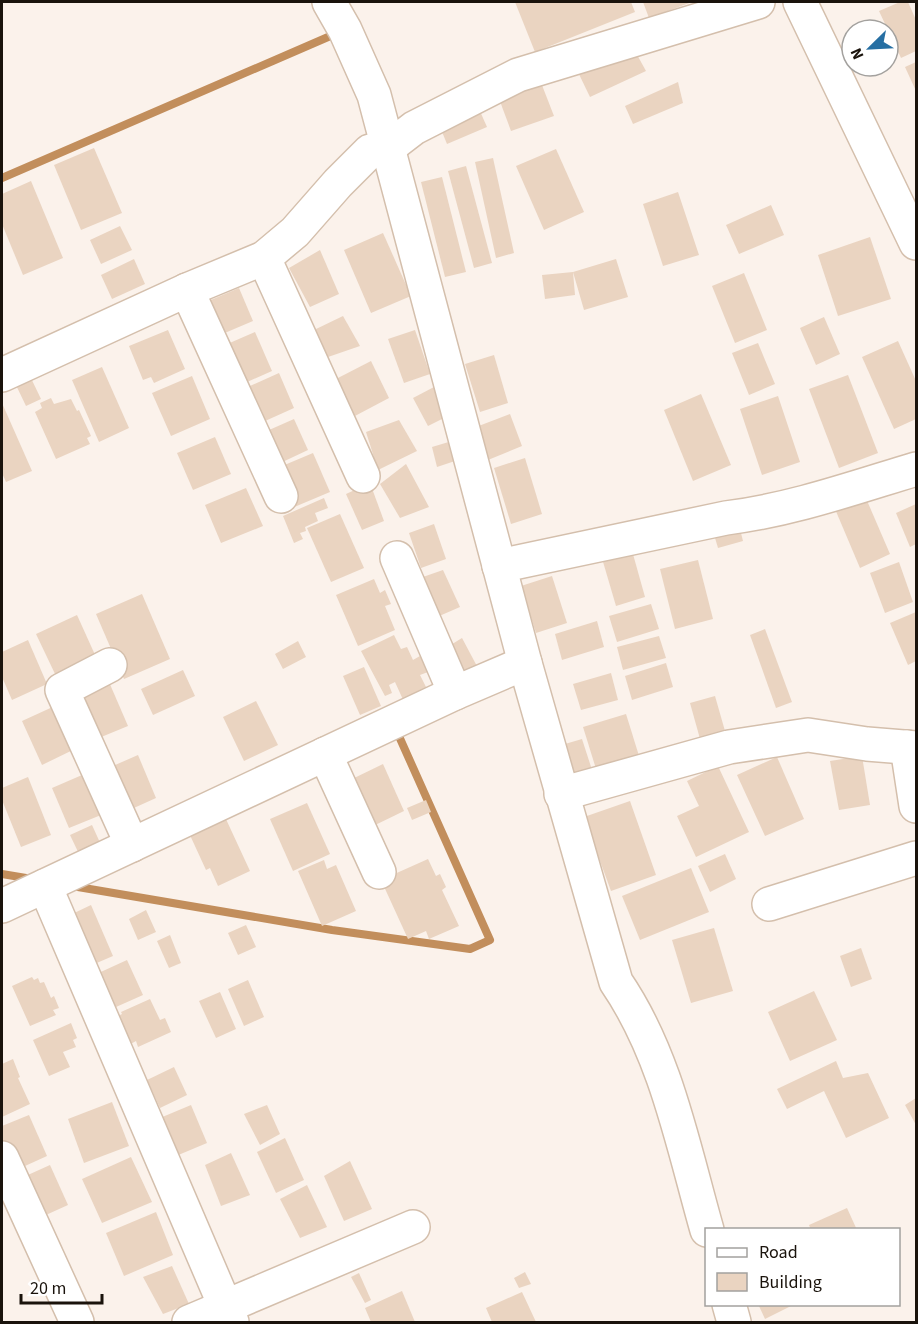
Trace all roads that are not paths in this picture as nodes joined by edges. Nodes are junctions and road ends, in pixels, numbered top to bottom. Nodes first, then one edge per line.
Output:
1 (329, 2) edge
2 (758, 2) edge
3 (800, 2) edge
4 (388, 148) junction
5 (916, 243) edge
6 (264, 258) junction
7 (187, 290) junction
8 (2, 375) edge
9 (916, 469) edge
10 (363, 476) dead end
11 (281, 496) dead end
12 (397, 558) dead end
13 (499, 566) junction
14 (525, 663) junction
15 (110, 665) dead end
16 (455, 693) junction
17 (912, 748) edge
18 (325, 754) junction
19 (561, 794) junction
20 (916, 806) edge
21 (132, 845) junction
22 (916, 858) edge
23 (379, 872) dead end
24 (45, 886) junction
25 (769, 904) dead end
26 (2, 906) edge
27 (2, 1158) edge
28 (414, 1227) dead end
29 (706, 1228) edge
30 (729, 1306) edge
31 (228, 1314) edge
32 (77, 1323) edge
33 (189, 1323) edge
34 (734, 1323) edge

1 - 4 street
2 - 4 street
3 - 5 street
4 - 6 street
4 - 13 street
6 - 7 street
6 - 10 street
7 - 8 street
7 - 11 street
9 - 13 street
12 - 16 street
13 - 14 street
14 - 16 street
14 - 19 street
15 - 21 street
16 - 18 street
17 - 19 street
17 - 20 street
18 - 21 street
18 - 23 street
19 - 29 street
21 - 24 street
22 - 25 street
24 - 26 street
24 - 31 street
27 - 32 street
28 - 31 street
30 - 34 street
31 - 33 street

